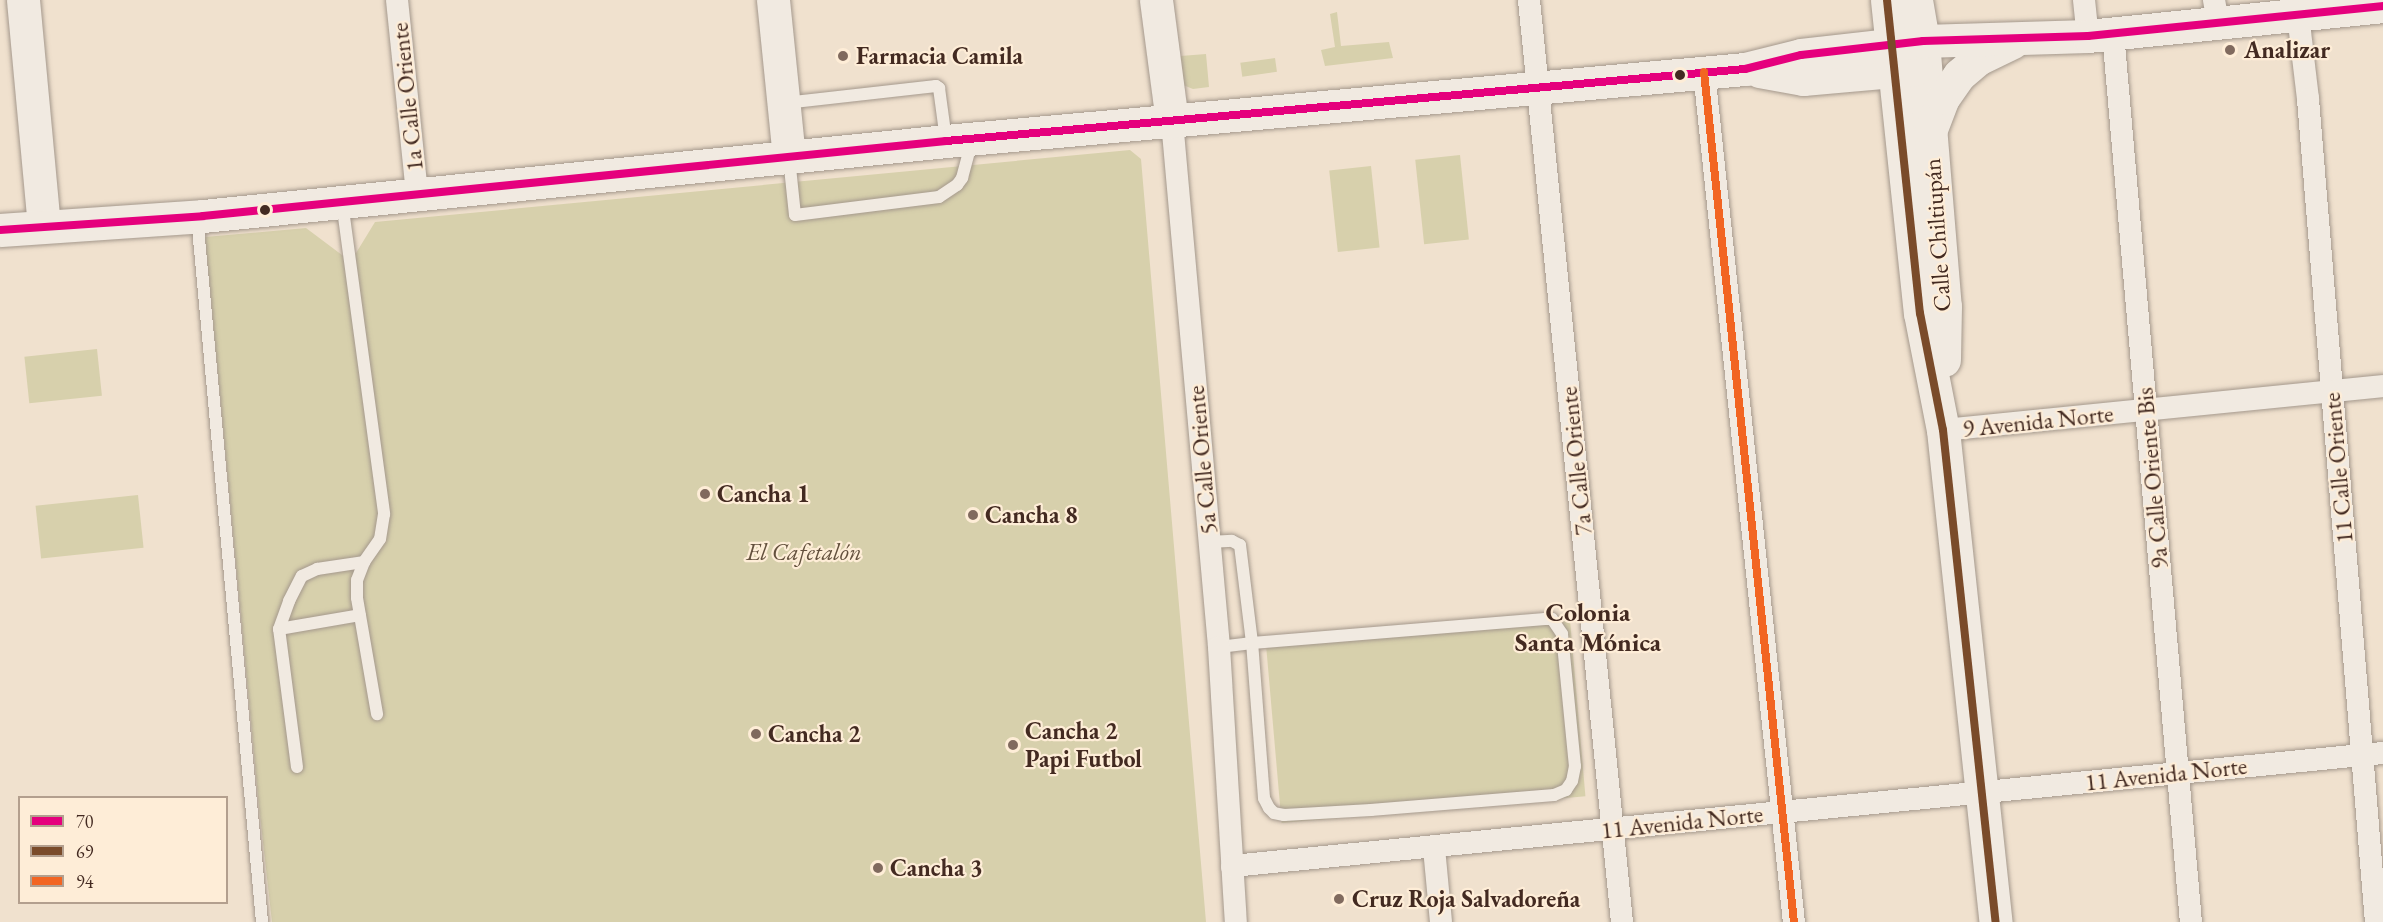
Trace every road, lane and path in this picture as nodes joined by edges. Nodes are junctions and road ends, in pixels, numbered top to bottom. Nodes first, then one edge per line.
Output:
1 (23, 0) edge
2 (397, 0) edge
3 (773, 0) edge
4 (1156, 0) edge
5 (1529, 0) edge
6 (1887, 0) edge
7 (1916, 0) edge
8 (2084, 0) edge
9 (2334, 6) edge
10 (2383, 6) edge
11 (2216, 11) edge
12 (2298, 15) junction
13 (2100, 35) junction
14 (2021, 38) junction
15 (1909, 56) junction
16 (1704, 72) junction
17 (1539, 86) junction
18 (784, 104) junction
19 (1172, 121) junction
20 (1930, 134) junction
21 (959, 140) junction
22 (789, 157) junction
23 (417, 193) junction
24 (342, 201) junction
25 (196, 216) junction
26 (44, 226) junction
27 (0, 230) edge
28 (2383, 386) edge
29 (2332, 391) junction
30 (2146, 410) junction
31 (1943, 430) junction
32 (1210, 543) junction
33 (364, 562) junction
34 (360, 615) junction
35 (279, 629) junction
36 (1252, 643) junction
37 (1218, 647) junction
38 (377, 714) dead end
39 (2372, 754) edge
40 (297, 767) dead end
41 (2178, 772) junction
42 (1982, 791) junction
43 (1783, 812) junction
44 (1613, 830) junction
45 (1434, 848) junction
46 (1232, 866) junction
47 (1995, 920) edge
48 (262, 922) edge
49 (1236, 922) edge
50 (1441, 922) edge
51 (1622, 922) edge
52 (1794, 922) edge
53 (2191, 922) edge
54 (2376, 922) edge

1 - 26 main road
2 - 23 street, 1a Calle Oriente
3 - 18 main road
4 - 19 main road, 5a Calle Oriente
5 - 17 street, 7a Calle Oriente
6 - 15 main road
7 - 14 main road
7 - 15 main road
8 - 13 street, 9a Calle Oriente Bis
9 - 10 main road
9 - 12 main road
11 - 12 main road
11 - 13 main road
12 - 29 street, 11 Calle Oriente
13 - 14 main road
13 - 30 street, 9a Calle Oriente Bis
14 - 15 main road
14 - 20 main road
15 - 16 main road
15 - 20 main road, Calle Chiltiupán
15 - 31 main road, Calle Chiltiupán
16 - 17 main road
16 - 43 street
17 - 19 main road
17 - 44 street, 7a Calle Oriente
18 - 21 lane
18 - 22 main road
19 - 21 main road
19 - 32 street, 5a Calle Oriente
20 - 31 main road, Calle Chiltiupán
21 - 22 main road
21 - 22 lane
22 - 23 main road
23 - 24 main road
24 - 25 main road
24 - 33 lane
25 - 26 main road
25 - 48 lane
26 - 27 main road
28 - 29 street, 9 Avenida Norte
29 - 30 street, 9 Avenida Norte
29 - 39 street, 11 Calle Oriente
30 - 31 street, 9 Avenida Norte
30 - 41 street, 9a Calle Oriente Bis
31 - 42 main road, Calle Chiltiupán
32 - 36 lane
32 - 37 street, 5a Calle Oriente
33 - 34 lane
33 - 35 lane
34 - 35 lane
34 - 38 lane
35 - 40 lane
36 - 36 lane
36 - 37 lane
37 - 46 street, 5a Calle Oriente
39 - 41 street, 11 Avenida Norte
39 - 54 street, 11 Calle Oriente
41 - 42 street, 11 Avenida Norte
41 - 53 street, 9a Calle Oriente Bis
42 - 43 street, 11 Avenida Norte
42 - 47 main road, Calle Chiltiupán
43 - 44 street, 11 Avenida Norte
43 - 52 street
44 - 45 street, 11 Avenida Norte
44 - 51 street, 7a Calle Oriente
45 - 46 street, 11 Avenida Norte
45 - 50 street
46 - 49 street, 5a Calle Oriente

